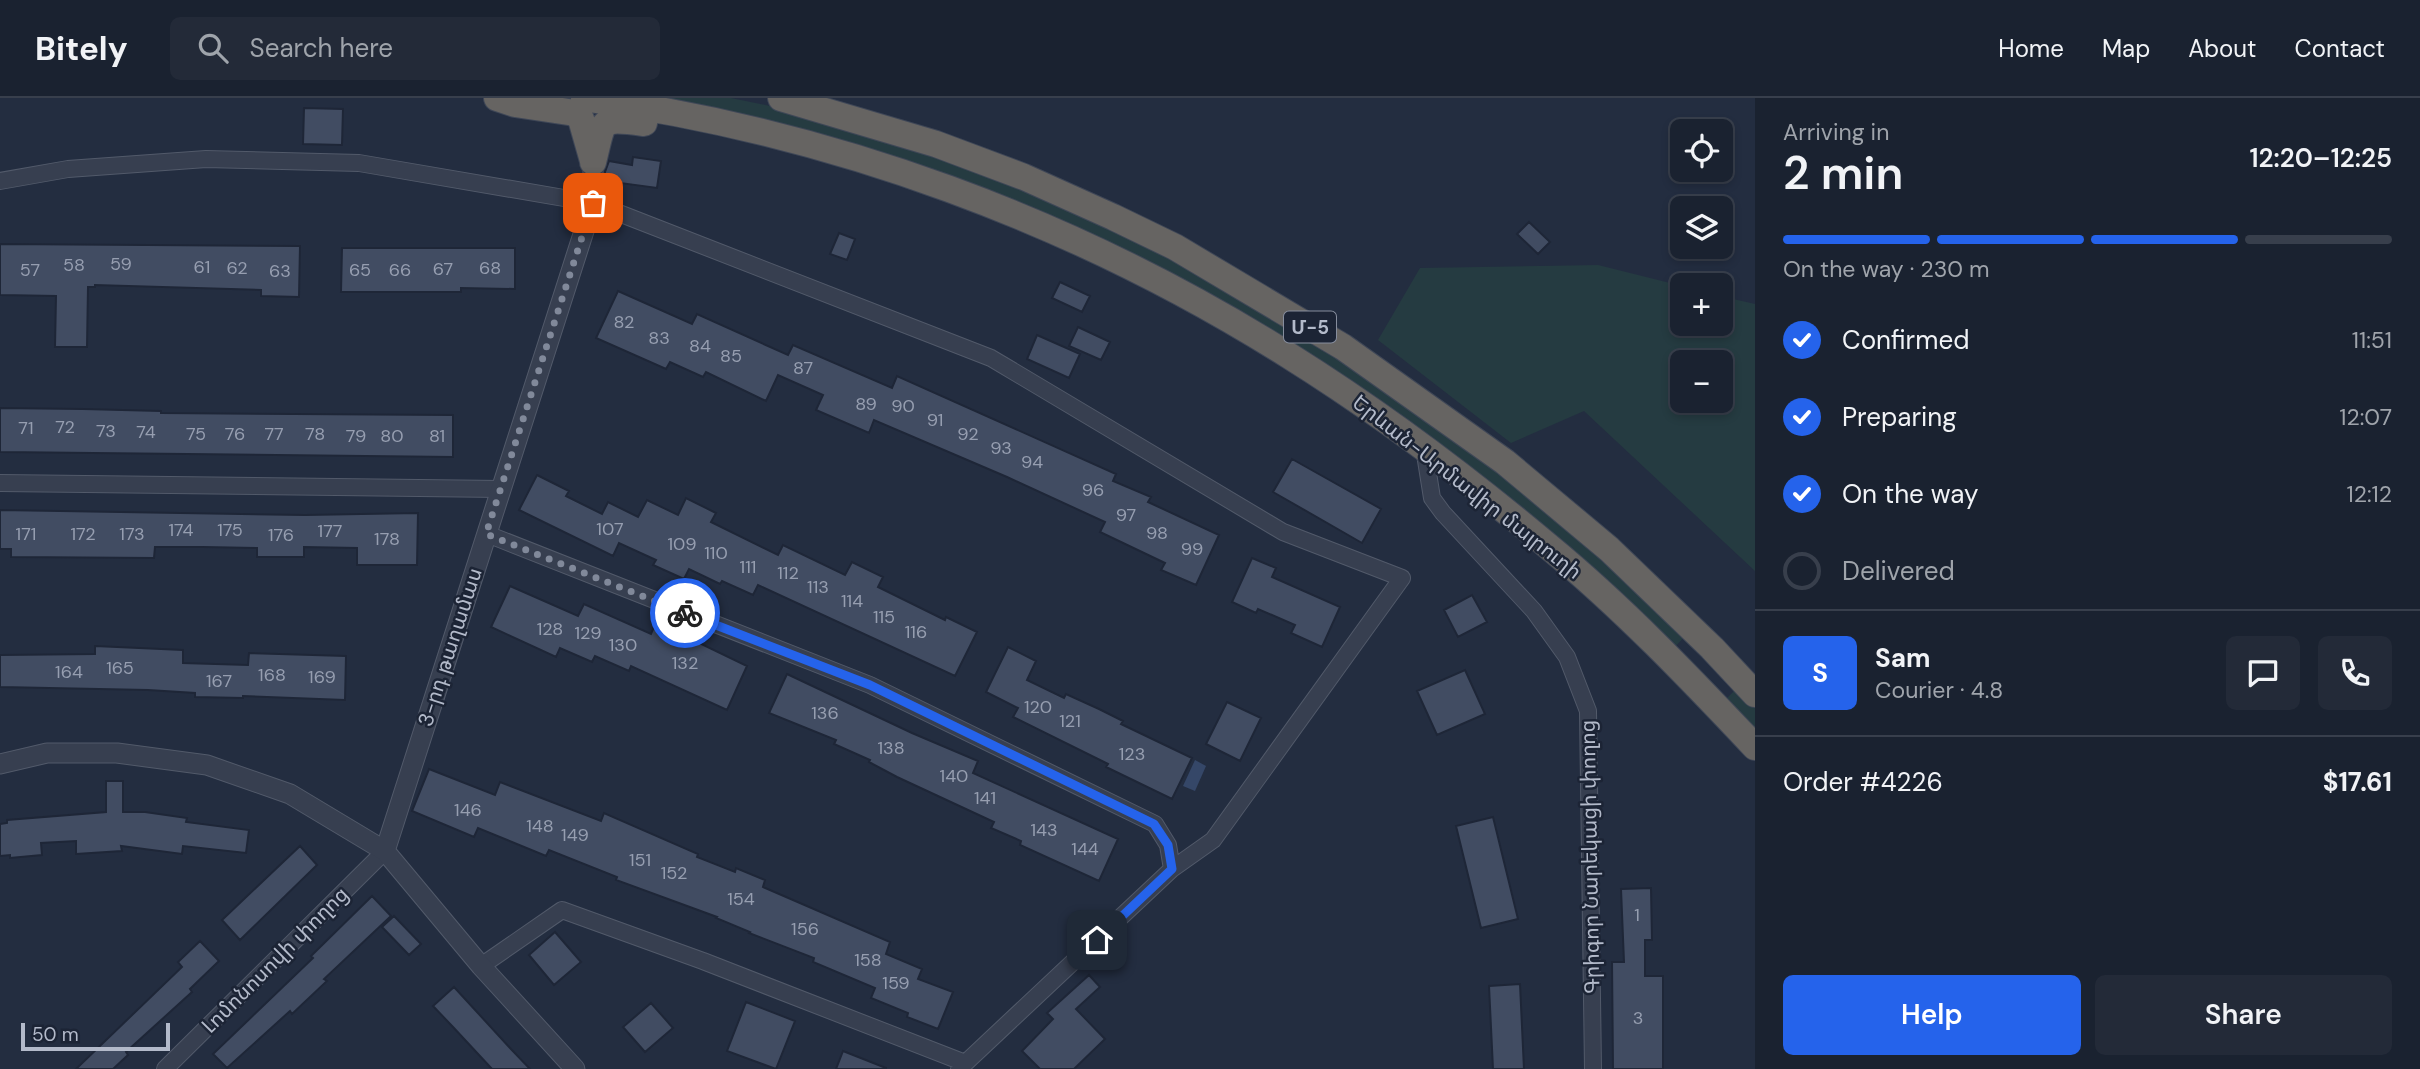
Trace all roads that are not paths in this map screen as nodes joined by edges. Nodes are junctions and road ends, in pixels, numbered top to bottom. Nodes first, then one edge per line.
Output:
1 (496, 98) edge
2 (584, 98) edge
3 (781, 98) edge
4 (804, 142) junction
5 (593, 162) junction
6 (0, 181) edge
7 (593, 203) junction
8 (1424, 448) junction
9 (0, 483) edge
10 (501, 489) junction
11 (486, 534) junction
12 (1712, 648) junction
13 (1688, 676) junction
14 (1755, 694) edge
15 (1755, 747) edge
16 (0, 764) edge
17 (385, 851) junction
18 (1172, 869) junction
19 (481, 966) junction
20 (962, 1066) edge
21 (165, 1069) edge
22 (575, 1069) edge
23 (1593, 1069) edge

1 - 5 highway
2 - 4 highway, Երևան-Արմավիր մայրուղի / Մ-5
3 - 12 highway, Երևան-Արմավիր մայրուղի / Մ-5
4 - 5 highway
4 - 8 highway, Երևան-Արմավիր մայրուղի / Մ-5
5 - 7 street, 3-րդ թաղամաս
6 - 7 street
7 - 10 street, 3-րդ թաղամաս
7 - 18 street
8 - 13 highway, Երևան-Արմավիր մայրուղի / Մ-5
8 - 23 street, Գրիգոր Նարեկացի փողոց
9 - 10 street
10 - 11 street, 3-րդ թաղամաս
11 - 17 street, 3-րդ թաղամաս
11 - 18 street
12 - 13 highway
12 - 14 highway, Երևան-Արմավիր մայրուղի / Մ-5
13 - 15 highway, Երևան-Արմավիր մայրուղի / Մ-5
16 - 17 street
17 - 19 street
17 - 21 street, Լոմոնոսովի փողոց
18 - 20 street
19 - 20 street
19 - 22 street

